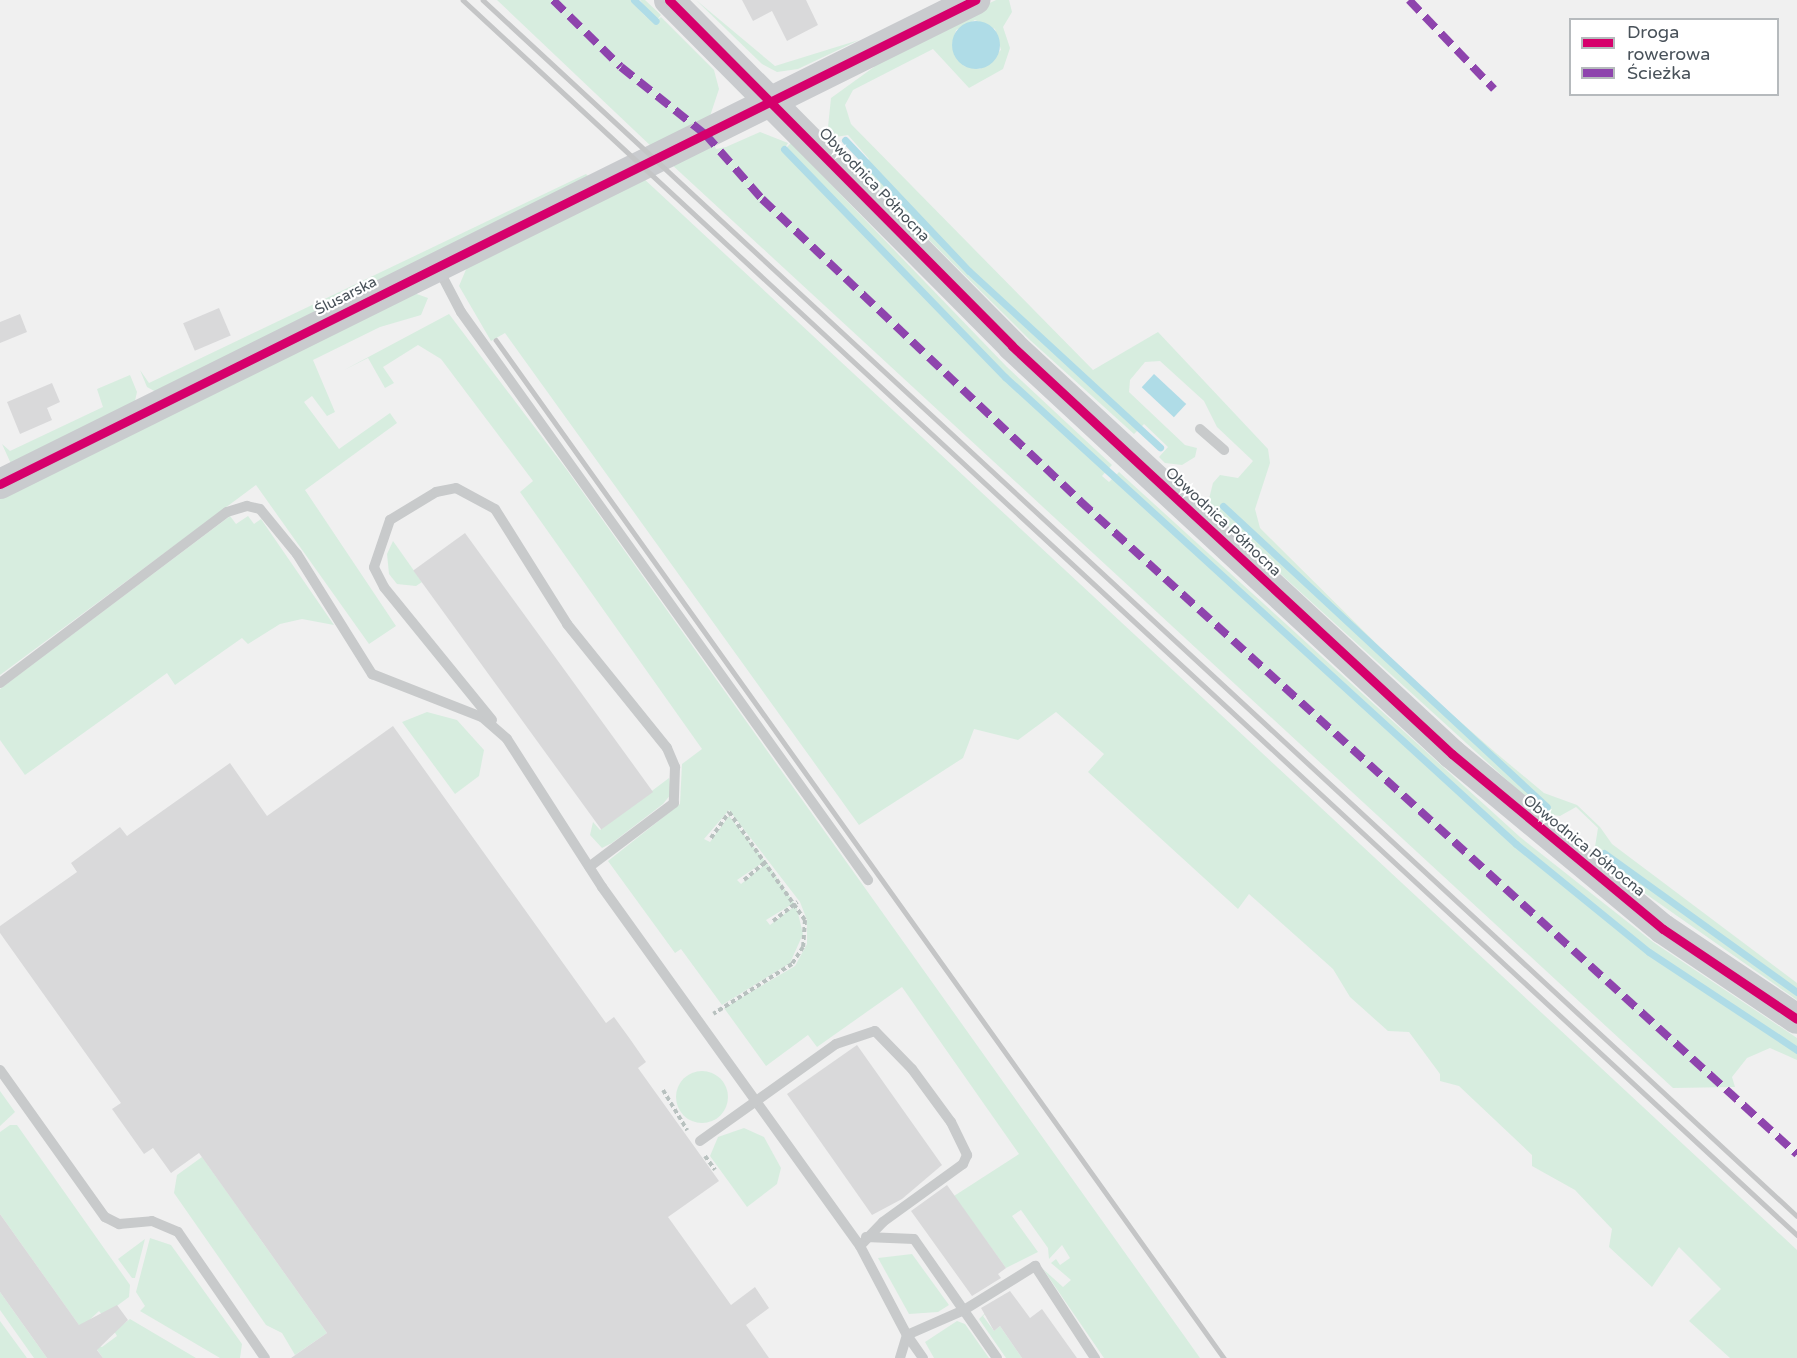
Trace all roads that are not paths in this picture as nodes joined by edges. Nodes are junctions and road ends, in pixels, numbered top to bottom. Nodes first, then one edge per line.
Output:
1 (669, 0) edge
2 (975, 0) edge
3 (771, 101) junction
4 (438, 267) junction
5 (1200, 429) dead end
6 (1224, 450) dead end
7 (0, 484) edge
8 (0, 683) edge
9 (507, 739) junction
10 (589, 867) junction
11 (868, 880) dead end
12 (1797, 1019) edge
13 (0, 1070) edge
14 (754, 1101) junction
15 (700, 1141) dead end
16 (863, 1242) junction
17 (964, 1310) junction
18 (907, 1335) junction
19 (265, 1358) edge
20 (900, 1358) edge
21 (923, 1358) edge
22 (997, 1358) edge
23 (1095, 1358) edge

1 - 3 street, Obwodnica Północna
2 - 3 street, Ślusarska
3 - 4 street, Ślusarska
3 - 12 street, Obwodnica Północna
4 - 7 street, Ślusarska
4 - 11 lane
5 - 6 lane
8 - 9 lane
9 - 10 lane
9 - 10 lane
10 - 14 lane
13 - 19 lane
14 - 15 lane
14 - 16 lane
14 - 16 lane
16 - 17 lane
16 - 18 lane
17 - 18 lane
17 - 22 lane
17 - 23 lane
18 - 20 lane
18 - 21 lane

